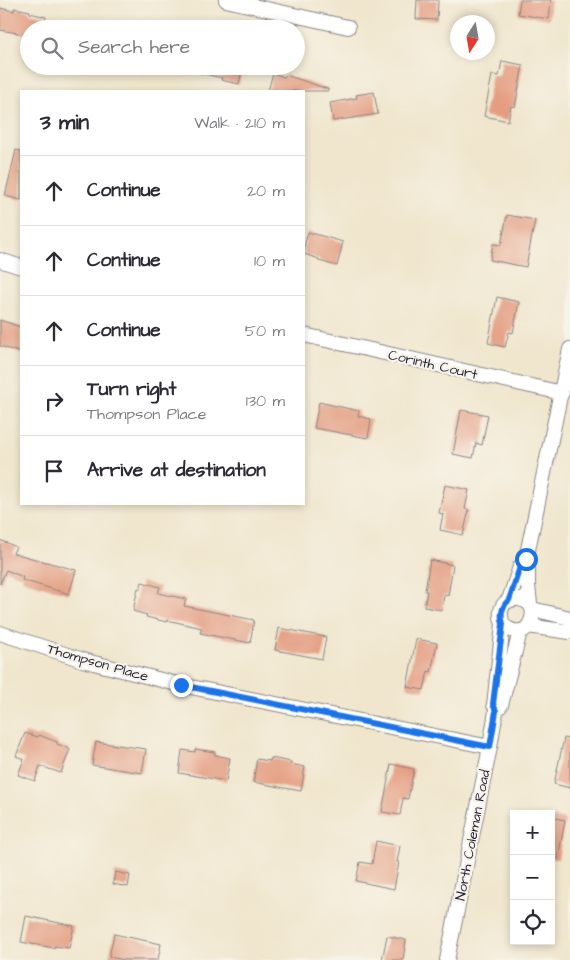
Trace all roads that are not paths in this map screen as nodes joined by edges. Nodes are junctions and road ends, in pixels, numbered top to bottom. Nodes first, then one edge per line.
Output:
1 (226, 0) edge
2 (348, 27) dead end
3 (0, 260) edge
4 (20, 267) edge
5 (305, 335) edge
6 (570, 349) edge
7 (562, 393) junction
8 (526, 559) junction
9 (509, 600) junction
10 (531, 606) junction
11 (570, 618) edge
12 (503, 624) junction
13 (524, 629) junction
14 (570, 632) edge
15 (0, 633) edge
16 (496, 711) junction
17 (490, 747) junction
18 (447, 960) edge

1 - 2 street
3 - 4 street
5 - 7 street, Corinth Court
6 - 7 street
7 - 8 street
8 - 9 street
8 - 10 street
9 - 10 street
9 - 12 street
10 - 11 street
10 - 13 street
12 - 13 street
12 - 16 street, North Coleman Road
13 - 14 street
13 - 16 street, North Coleman Road
15 - 17 street, Thompson Place
16 - 17 street, North Coleman Road
17 - 18 street, North Coleman Road

